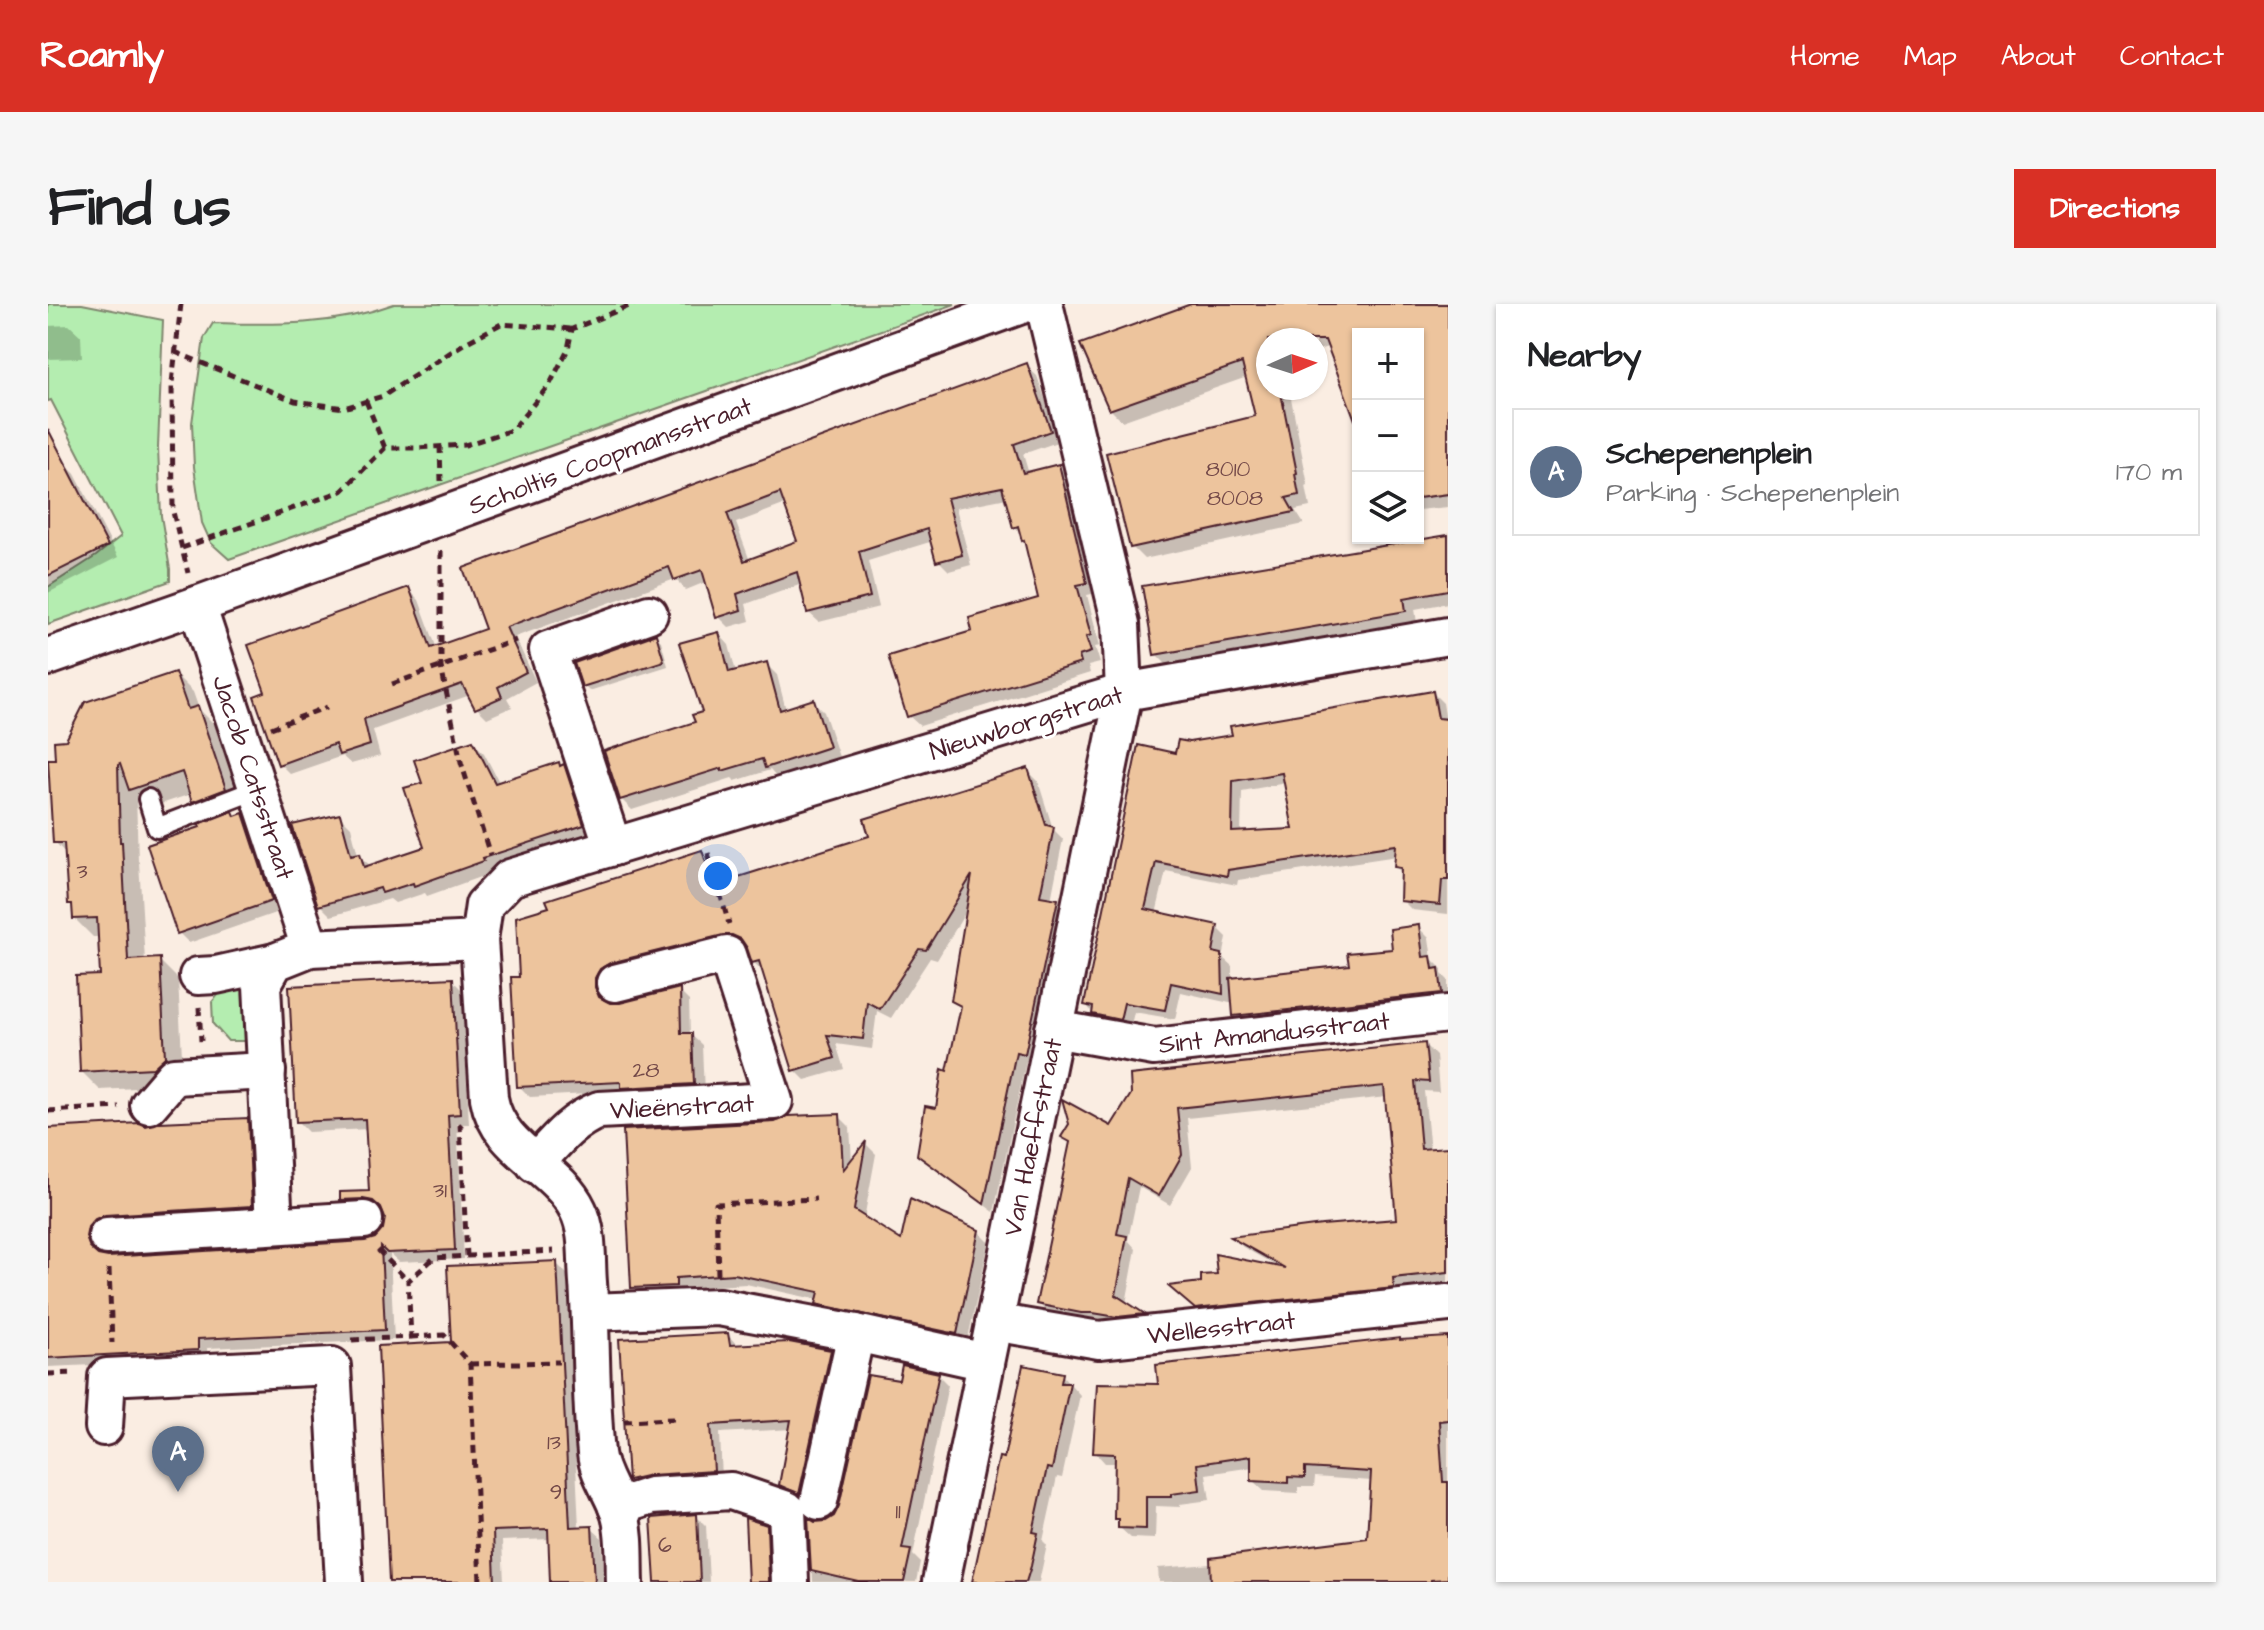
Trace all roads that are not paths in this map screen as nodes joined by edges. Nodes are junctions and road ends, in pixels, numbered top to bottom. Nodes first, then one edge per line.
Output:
1 (1024, 304) edge
2 (1044, 304) edge
3 (197, 605) junction
4 (649, 614) dead end
5 (1448, 636) edge
6 (48, 657) edge
7 (1124, 692) junction
8 (258, 789) junction
9 (148, 799) dead end
10 (613, 847) junction
11 (479, 940) junction
12 (310, 948) junction
13 (275, 962) junction
14 (198, 976) road end
15 (615, 983) dead end
16 (1448, 1014) edge
17 (1054, 1029) junction
18 (267, 1071) junction
19 (149, 1105) road end
20 (535, 1164) junction
21 (364, 1220) dead end
22 (274, 1225) junction
23 (107, 1236) road end
24 (1448, 1303) edge
25 (590, 1312) junction
26 (994, 1322) junction
27 (856, 1333) junction
28 (986, 1362) junction
29 (104, 1427) dead end
30 (819, 1501) dead end
31 (617, 1507) junction
32 (344, 1582) edge
33 (625, 1582) edge
34 (790, 1582) edge
35 (941, 1582) edge

1 - 3 street, Scholtis Coopmansstraat
2 - 7 street, Van Haeffstraat
3 - 6 street, Scholtis Coopmansstraat
3 - 8 street, Jacob Catsstraat
4 - 10 street
5 - 7 street, Nieuwborgstraat
7 - 10 street, Nieuwborgstraat
7 - 17 street, Van Haeffstraat
8 - 9 lane
8 - 12 street, Jacob Catsstraat
10 - 11 street, Nieuwborgstraat
11 - 12 street
11 - 20 street
12 - 13 street
13 - 14 street
13 - 18 street
15 - 20 street, Wieënstraat
16 - 17 street, Sint Amandusstraat
17 - 26 street, Van Haeffstraat
18 - 19 street
18 - 22 street
20 - 25 street
21 - 22 street
22 - 23 street
24 - 26 street, Wellesstraat
25 - 27 street
25 - 31 street
26 - 28 street, Van Haeffstraat
27 - 28 street
27 - 30 street
28 - 35 street, Van Haeffstraat
29 - 32 street
31 - 33 street
31 - 34 street

